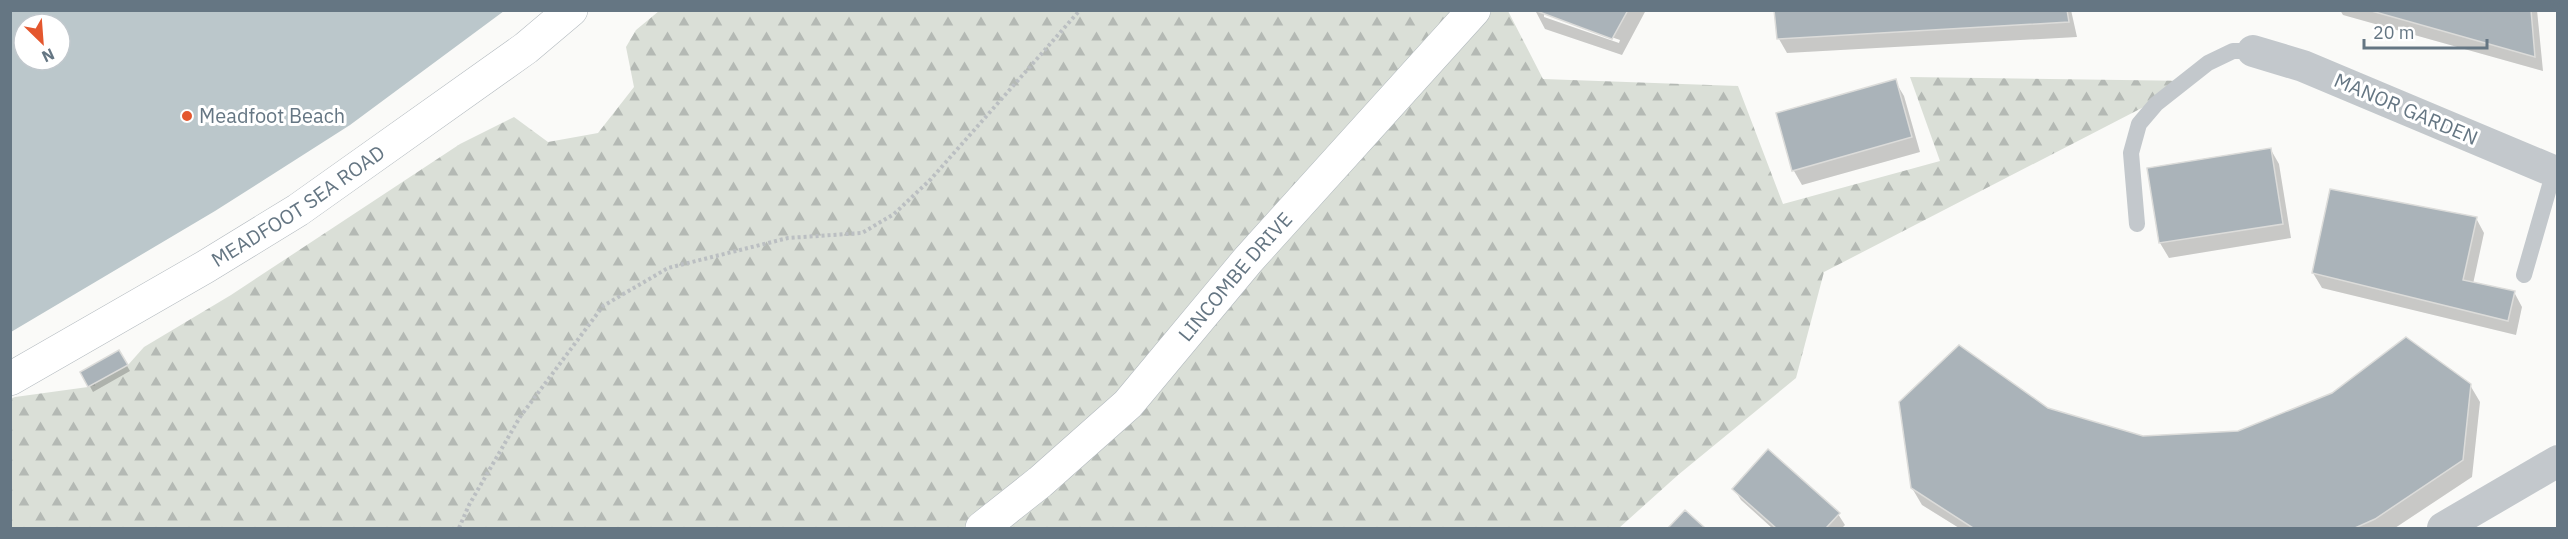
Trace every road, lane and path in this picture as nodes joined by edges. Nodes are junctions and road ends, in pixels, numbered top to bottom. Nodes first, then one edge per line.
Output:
1 (571, 10) edge
2 (1080, 10) edge
3 (1474, 10) edge
4 (2253, 51) joint
5 (2556, 172) edge
6 (2137, 224) dead end
7 (2524, 275) dead end
8 (10, 379) edge
9 (2558, 461) edge
10 (459, 528) edge
11 (982, 528) edge
12 (2443, 528) edge

1 - 8 street, MEADFOOT SEA ROAD
2 - 10 path
3 - 11 street, LINCOMBE DRIVE
4 - 5 street, MANOR GARDEN
4 - 6 lane
5 - 7 lane
9 - 12 street

